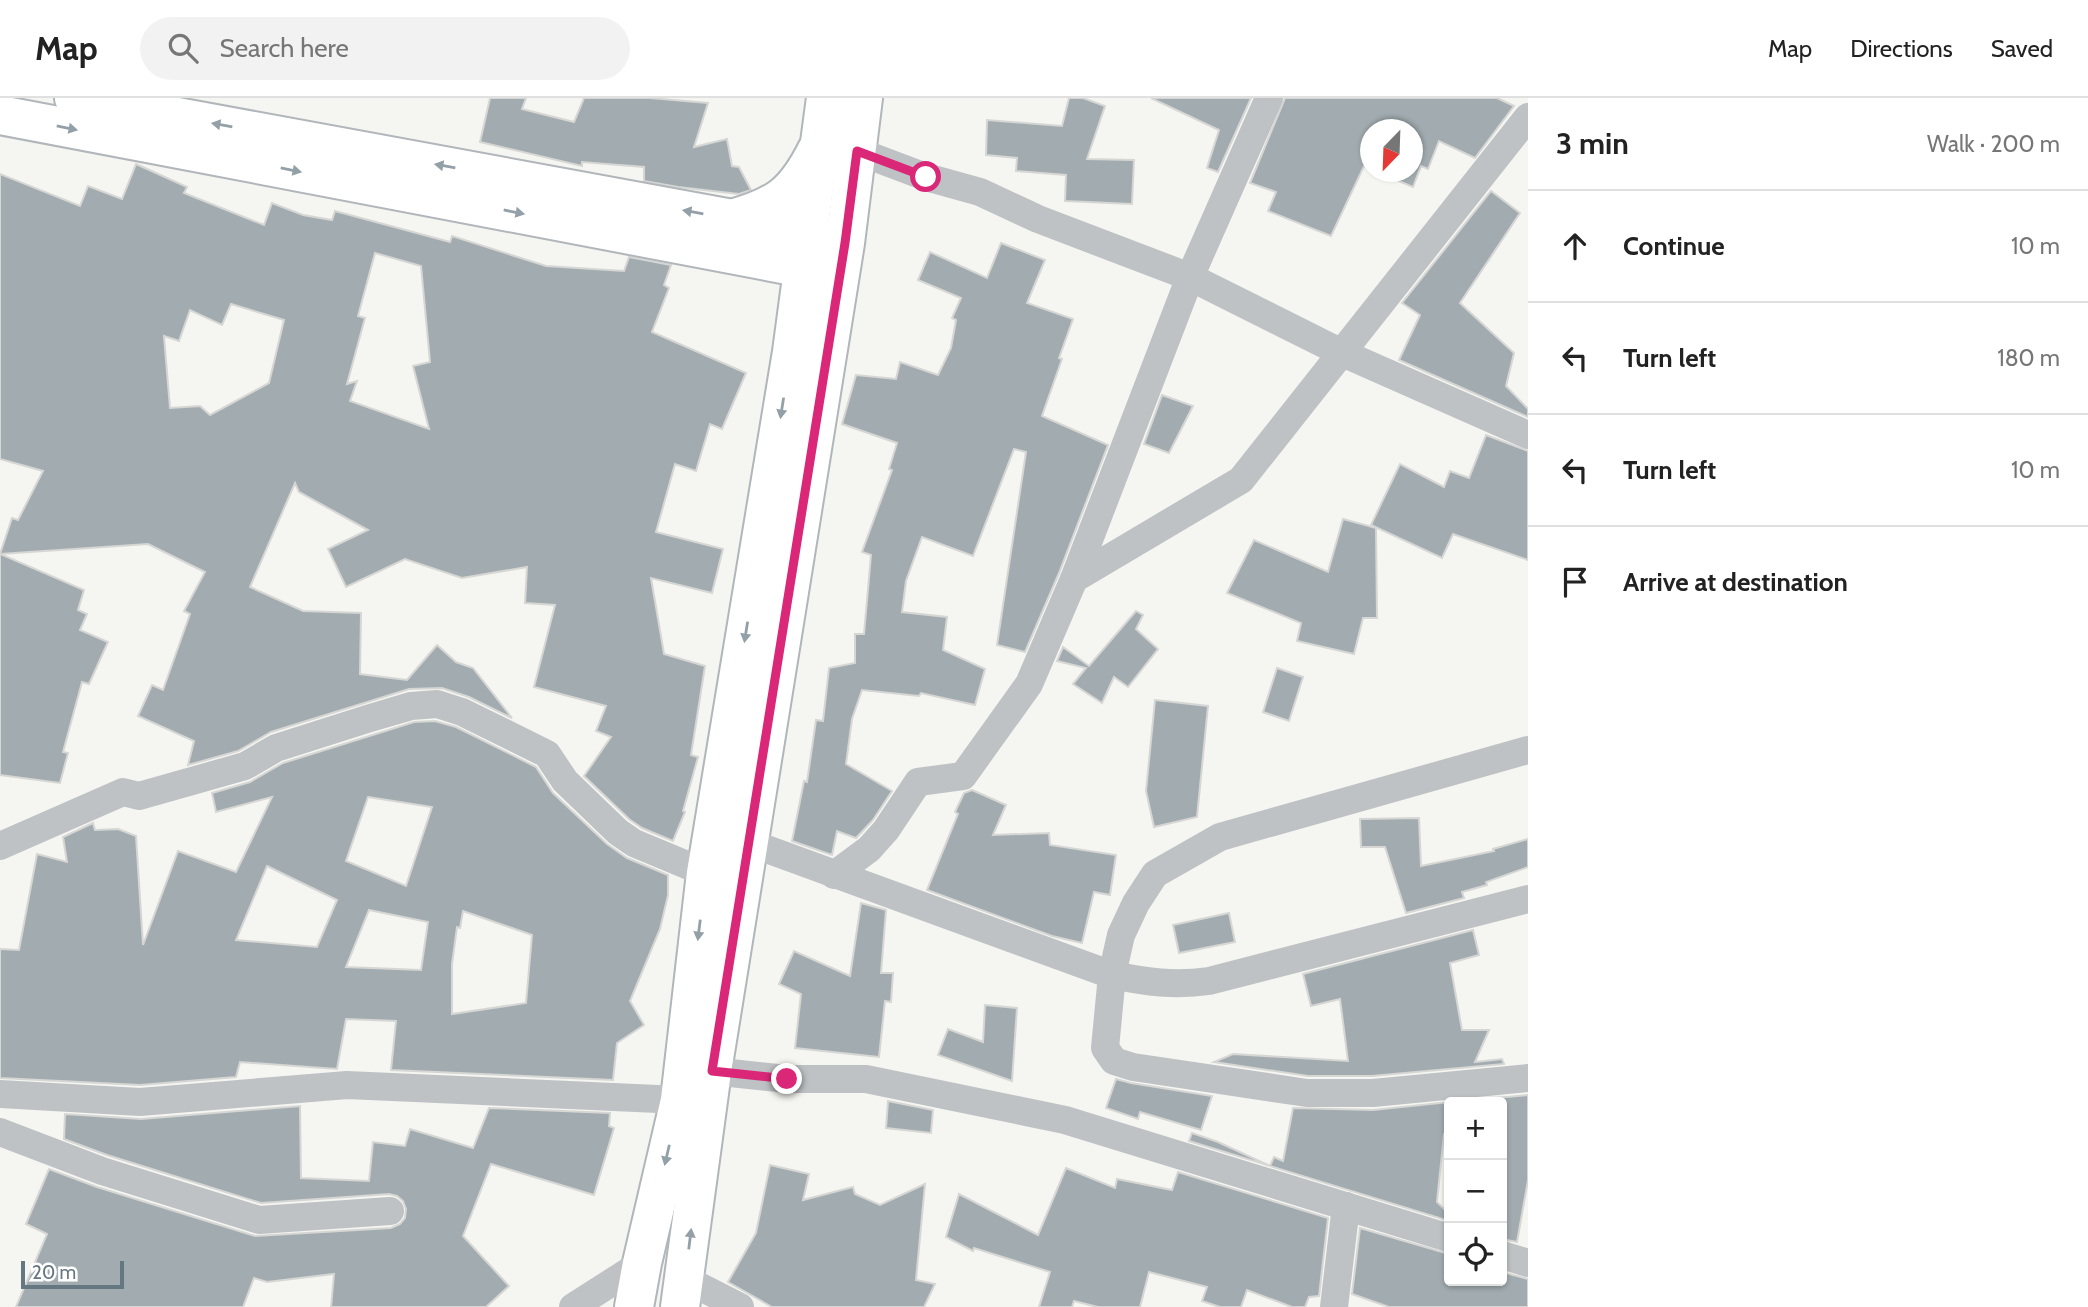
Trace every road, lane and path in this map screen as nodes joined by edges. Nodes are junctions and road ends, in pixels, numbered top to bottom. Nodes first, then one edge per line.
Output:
1 (74, 98) edge
2 (826, 98) edge
3 (863, 98) edge
4 (1269, 98) edge
5 (0, 115) edge
6 (1528, 117) edge
7 (839, 146) junction
8 (732, 236) junction
9 (824, 256) junction
10 (1190, 277) junction
11 (792, 352) junction
12 (1340, 352) junction
13 (1528, 435) edge
14 (1074, 579) junction
15 (1528, 750) edge
16 (750, 843) junction
17 (0, 846) edge
18 (706, 873) junction
19 (834, 875) junction
20 (1528, 899) edge
21 (1112, 975) junction
22 (712, 1071) junction
23 (1528, 1078) edge
24 (0, 1094) edge
25 (680, 1100) junction
26 (0, 1132) edge
27 (1346, 1206) junction
28 (390, 1211) dead end
29 (1444, 1236) edge
30 (1507, 1257) edge
31 (642, 1263) junction
32 (1528, 1263) edge
33 (682, 1293) edge
34 (573, 1307) edge
35 (635, 1307) edge
36 (740, 1307) edge
37 (1334, 1307) edge

8 -> 1 main road
2 - 7 main road
3 - 7 main road
4 - 10 street
5 -> 8 main road
6 - 12 street
7 - 8 main road
7 - 9 main road
7 - 10 street
8 - 9 main road
8 - 11 main road
9 - 11 main road
9 - 16 main road
10 - 12 street
10 - 14 street
11 -> 18 main road
12 - 13 street
12 - 14 street
14 - 19 street
15 - 21 street
16 - 19 street
16 - 22 main road
17 - 18 street
18 -> 25 main road
19 - 21 street
20 - 21 street
21 - 23 street
22 - 27 street
33 -> 22 main road
24 - 25 street
25 -> 31 main road
26 - 28 street
27 - 29 street
27 - 37 street
30 - 32 street
31 - 34 street
31 - 35 main road
33 - 36 street

